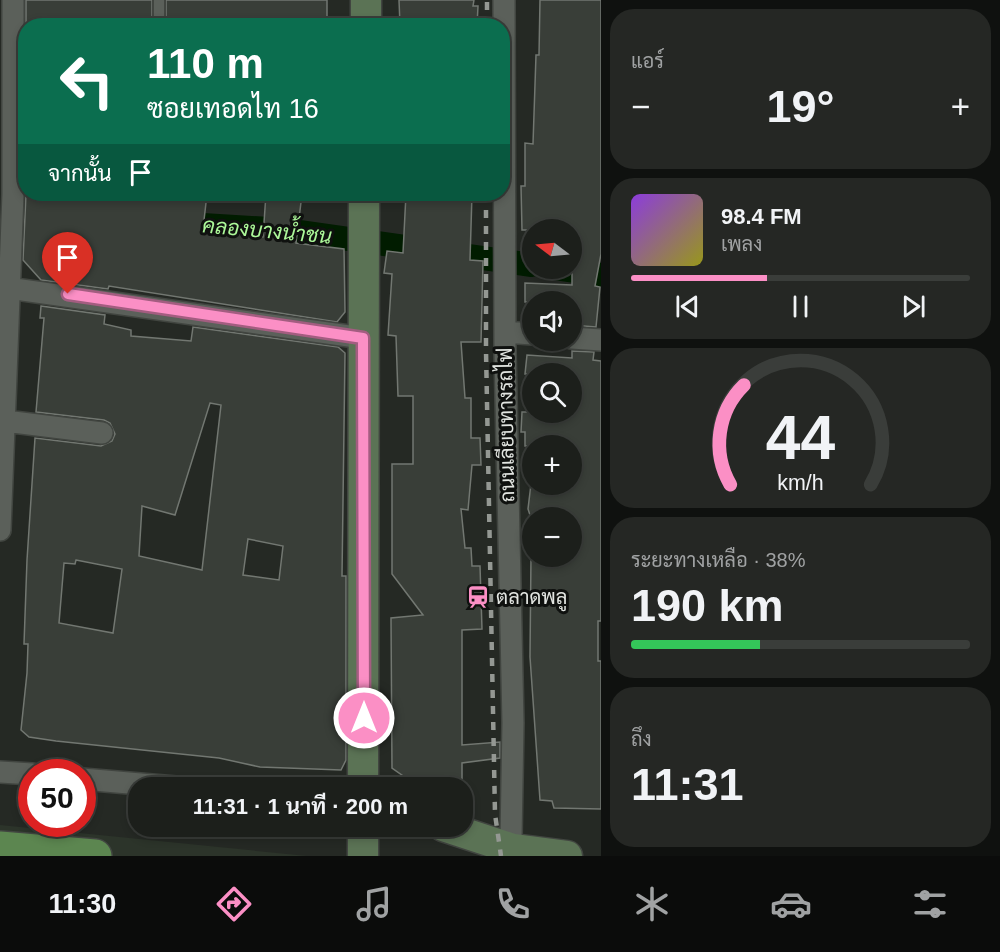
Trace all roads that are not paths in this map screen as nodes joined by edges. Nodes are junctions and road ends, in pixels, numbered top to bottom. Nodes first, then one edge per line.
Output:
1 (14, 0) edge
2 (159, 0) edge
3 (366, 0) edge
4 (504, 0) edge
5 (159, 18) edge
6 (366, 18) edge
7 (504, 18) edge
8 (364, 201) edge
9 (506, 201) edge
10 (4, 287) edge
11 (505, 332) junction
12 (522, 333) edge
13 (363, 338) junction
14 (582, 339) edge
15 (601, 340) edge
16 (5, 420) junction
17 (102, 433) dead end
18 (0, 520) edge
19 (0, 530) edge
20 (0, 772) edge
21 (18, 773) edge
22 (363, 777) edge
23 (96, 780) edge
24 (128, 783) edge
25 (473, 836) edge
26 (363, 837) edge
27 (0, 848) edge
28 (513, 849) junction
29 (95, 856) edge
30 (363, 856) edge
31 (567, 856) edge

1 - 10 street
2 - 5 lane
3 - 6 main road
4 - 7 street, ถนนเลียบทางรถไฟ
8 - 13 main road
9 - 11 street, ถนนเลียบทางรถไฟ
10 - 13 street
10 - 16 street
11 - 12 street
11 - 28 street, ถนนเลียบทางรถไฟ
13 - 22 main road
14 - 15 street
16 - 17 street
16 - 18 street
18 - 19 street
20 - 21 street
23 - 24 street
25 - 28 main road
26 - 30 main road
27 - 29 main road
28 - 31 main road

